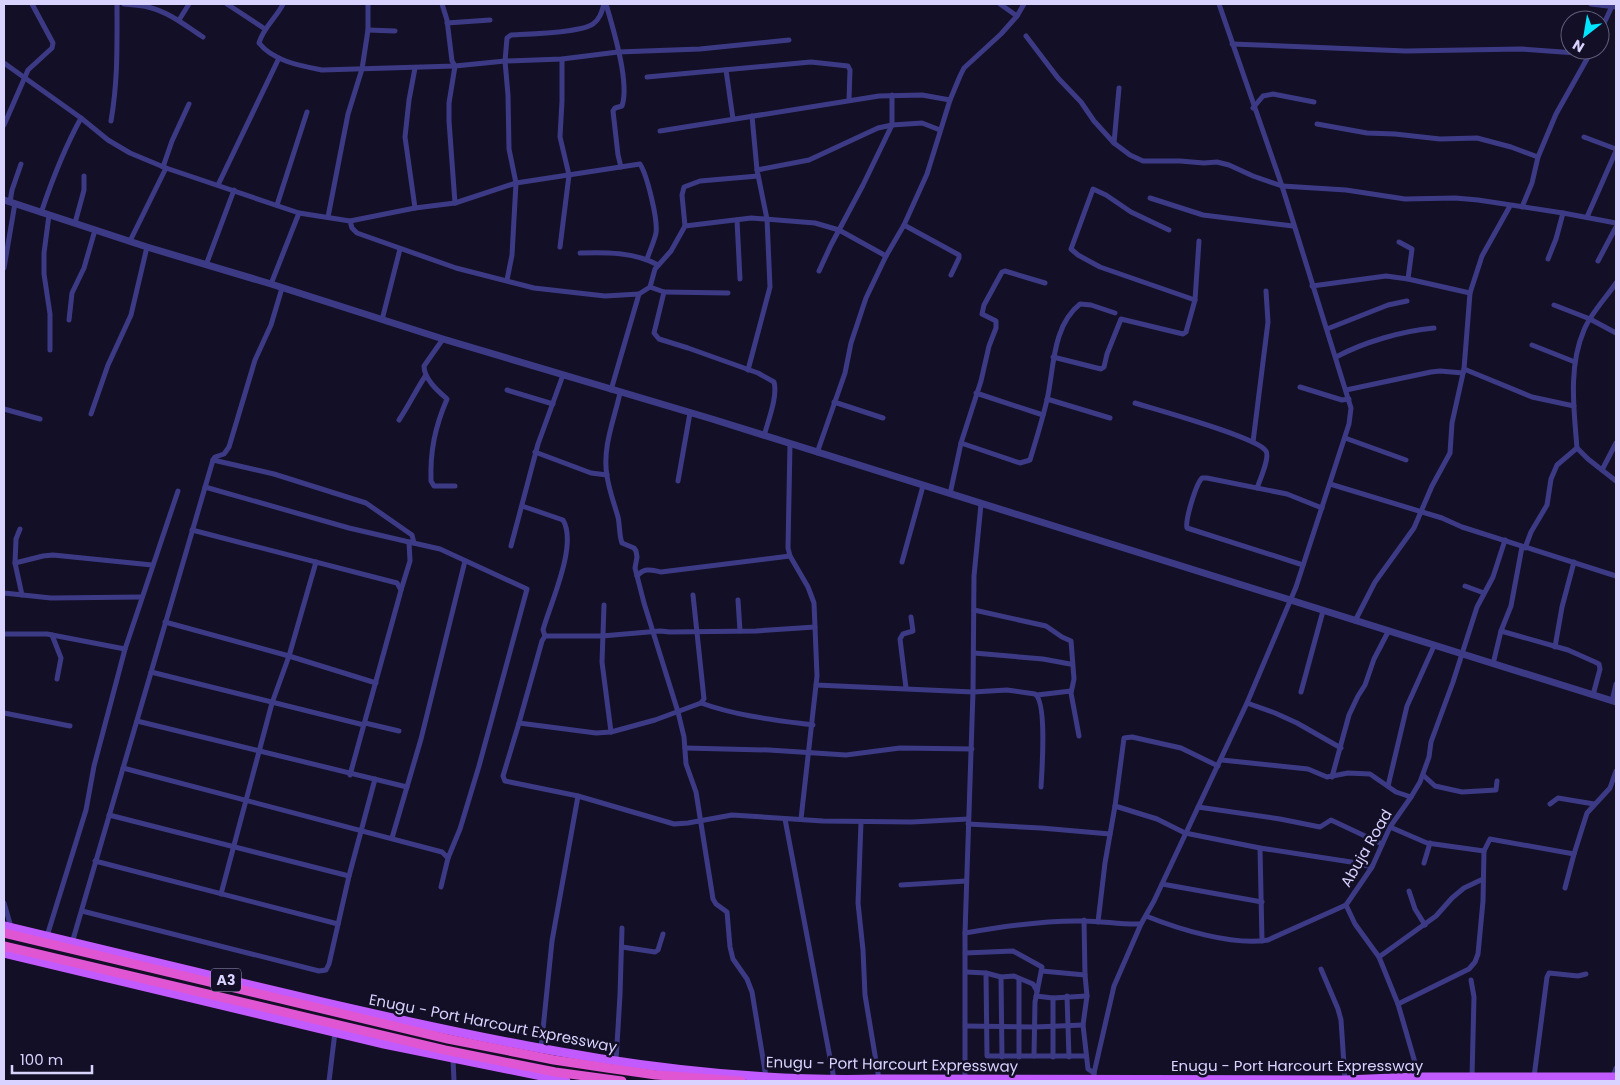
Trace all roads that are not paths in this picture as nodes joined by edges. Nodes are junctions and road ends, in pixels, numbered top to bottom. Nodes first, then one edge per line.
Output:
1 (32, 4) edge
2 (116, 4) edge
3 (124, 4) edge
4 (189, 4) edge
5 (227, 4) edge
6 (283, 4) edge
7 (368, 4) edge
8 (442, 4) edge
9 (605, 4) edge
10 (1000, 4) edge
11 (1024, 4) edge
12 (1219, 4) edge
13 (1591, 4) edge
14 (1614, 6) edge
15 (1017, 16) junction
16 (179, 20) junction
17 (490, 20) dead end
18 (447, 24) junction
19 (266, 29) junction
20 (368, 30) junction
21 (395, 31) dead end
22 (1026, 36) dead end
23 (204, 38) dead end
24 (789, 40) dead end
25 (1232, 44) junction
26 (1560, 51) edge
27 (618, 52) junction
28 (279, 58) junction
29 (562, 59) junction
30 (1586, 60) edge
31 (505, 61) junction
32 (4, 63) edge
33 (455, 66) junction
34 (415, 68) junction
35 (362, 69) junction
36 (726, 70) junction
37 (647, 77) dead end
38 (24, 78) junction
39 (1118, 88) dead end
40 (892, 96) junction
41 (849, 100) junction
42 (950, 100) junction
43 (1314, 102) dead end
44 (189, 104) dead end
45 (1253, 108) junction
46 (308, 112) dead end
47 (752, 116) junction
48 (81, 118) junction
49 (733, 119) junction
50 (111, 121) dead end
51 (1317, 124) dead end
52 (4, 125) edge
53 (892, 125) junction
54 (940, 130) junction
55 (660, 131) dead end
56 (1584, 137) dead end
57 (1114, 143) junction
58 (1616, 150) edge
59 (1538, 157) junction
60 (21, 164) dead end
61 (621, 167) junction
62 (164, 168) junction
63 (757, 173) junction
64 (569, 175) junction
65 (84, 176) dead end
66 (516, 183) junction
67 (218, 185) junction
68 (1282, 186) junction
69 (234, 190) junction
70 (1150, 198) dead end
71 (9, 202) edge
72 (454, 203) junction
73 (277, 205) junction
74 (1510, 206) junction
75 (1522, 207) junction
76 (415, 208) junction
77 (41, 213) junction
78 (299, 213) junction
79 (1564, 213) junction
80 (49, 215) junction
81 (328, 217) junction
82 (1587, 217) junction
83 (767, 219) junction
84 (736, 220) junction
85 (350, 221) junction
86 (76, 223) junction
87 (1616, 223) edge
88 (904, 225) junction
89 (685, 226) junction
90 (1294, 226) junction
91 (1616, 227) edge
92 (95, 230) junction
93 (839, 230) junction
94 (1169, 230) dead end
95 (130, 241) junction
96 (1199, 242) dead end
97 (1400, 242) dead end
98 (146, 247) junction
99 (560, 247) dead end
100 (400, 249) junction
101 (580, 253) dead end
102 (886, 256) junction
103 (647, 259) junction
104 (1548, 259) dead end
105 (1598, 261) dead end
106 (206, 265) junction
107 (658, 265) junction
108 (4, 268) edge
109 (819, 271) dead end
110 (950, 275) dead end
111 (740, 279) dead end
112 (1408, 279) junction
113 (507, 280) junction
114 (1045, 283) dead end
115 (1616, 283) edge
116 (271, 284) junction
117 (650, 286) junction
118 (1312, 286) junction
119 (282, 288) junction
120 (1266, 291) dead end
121 (664, 292) junction
122 (728, 293) dead end
123 (1470, 293) junction
124 (639, 294) junction
125 (1194, 300) junction
126 (1407, 301) dead end
127 (1554, 304) dead end
128 (1116, 313) dead end
129 (1590, 319) junction
130 (69, 320) dead end
131 (382, 320) junction
132 (1434, 328) dead end
133 (1327, 329) junction
134 (1616, 333) edge
135 (443, 339) junction
136 (1532, 346) dead end
137 (50, 350) dead end
138 (1054, 357) junction
139 (1336, 357) junction
140 (1576, 362) junction
141 (748, 370) junction
142 (1463, 371) junction
143 (426, 376) junction
144 (563, 376) junction
145 (1300, 387) dead end
146 (506, 390) dead end
147 (611, 390) junction
148 (1346, 390) junction
149 (620, 393) junction
150 (976, 393) junction
151 (1047, 399) junction
152 (1349, 399) junction
153 (834, 402) junction
154 (1136, 403) dead end
155 (553, 404) junction
156 (1574, 406) junction
157 (4, 409) edge
158 (690, 413) junction
159 (91, 414) dead end
160 (1043, 416) junction
161 (883, 418) dead end
162 (1110, 418) dead end
163 (40, 419) dead end
164 (399, 420) dead end
165 (764, 436) junction
166 (1345, 438) junction
167 (1253, 442) junction
168 (961, 443) junction
169 (1616, 443) edge
170 (790, 444) junction
171 (1576, 448) junction
172 (536, 452) junction
173 (816, 453) junction
174 (213, 460) junction
175 (1406, 460) dead end
176 (1602, 470) junction
177 (607, 475) junction
178 (678, 481) dead end
179 (1616, 482) edge
180 (1330, 484) junction
181 (456, 486) dead end
182 (923, 486) junction
183 (205, 487) junction
184 (1257, 488) junction
185 (178, 491) dead end
186 (950, 494) junction
187 (981, 504) junction
188 (522, 506) junction
189 (1322, 508) junction
190 (1422, 512) junction
191 (20, 529) dead end
192 (192, 530) junction
193 (1505, 540) junction
194 (412, 543) junction
195 (511, 546) dead end
196 (1524, 548) junction
197 (790, 556) junction
198 (465, 560) junction
199 (316, 562) junction
200 (902, 562) dead end
201 (1574, 562) junction
202 (15, 563) junction
203 (152, 565) junction
204 (1303, 566) junction
205 (637, 576) junction
206 (1616, 576) edge
207 (1465, 586) dead end
208 (401, 590) junction
209 (4, 593) edge
210 (1484, 593) junction
211 (22, 595) junction
212 (694, 595) dead end
213 (141, 597) junction
214 (738, 600) dead end
215 (1290, 600) junction
216 (604, 605) dead end
217 (974, 610) junction
218 (1322, 610) junction
219 (911, 617) dead end
220 (1355, 621) junction
221 (165, 622) junction
222 (815, 627) junction
223 (740, 631) junction
224 (1502, 631) junction
225 (652, 632) junction
226 (697, 632) junction
227 (1388, 632) junction
228 (4, 634) edge
229 (52, 635) junction
230 (545, 636) junction
231 (602, 636) junction
232 (1434, 646) junction
233 (1555, 647) junction
234 (125, 649) junction
235 (974, 653) junction
236 (1462, 655) junction
237 (288, 656) junction
238 (1070, 664) dead end
239 (1493, 664) junction
240 (151, 672) junction
241 (57, 679) dead end
242 (376, 683) junction
243 (1616, 684) edge
244 (816, 685) junction
245 (906, 688) junction
246 (1071, 691) junction
247 (973, 692) junction
248 (1301, 692) dead end
249 (1037, 695) junction
250 (1593, 695) junction
251 (1614, 701) edge
252 (272, 702) junction
253 (701, 703) junction
254 (1247, 703) junction
255 (678, 712) junction
256 (4, 713) edge
257 (136, 721) junction
258 (364, 724) junction
259 (519, 724) junction
260 (813, 725) junction
261 (70, 726) dead end
262 (399, 730) dead end
263 (611, 732) junction
264 (1080, 736) dead end
265 (685, 748) junction
266 (1341, 748) junction
267 (972, 749) junction
268 (258, 752) junction
269 (810, 752) junction
270 (1222, 760) junction
271 (1218, 766) junction
272 (123, 768) junction
273 (1616, 770) edge
274 (350, 775) junction
275 (1423, 775) junction
276 (1332, 777) junction
277 (375, 779) junction
278 (1497, 781) dead end
279 (1388, 786) junction
280 (407, 787) junction
281 (1041, 787) dead end
282 (578, 796) junction
283 (1411, 797) junction
284 (246, 800) junction
285 (1550, 804) dead end
286 (1594, 804) junction
287 (1115, 806) junction
288 (1198, 807) junction
289 (109, 815) junction
290 (786, 819) junction
291 (801, 819) junction
292 (700, 820) junction
293 (861, 822) junction
294 (968, 822) junction
295 (1390, 827) junction
296 (361, 830) junction
297 (1185, 833) junction
298 (1110, 834) junction
299 (392, 838) junction
300 (1430, 843) junction
301 (1382, 844) junction
302 (233, 846) junction
303 (1260, 848) junction
304 (1484, 852) junction
305 (1574, 854) junction
306 (448, 858) junction
307 (95, 862) junction
308 (1424, 863) dead end
309 (1372, 867) junction
310 (349, 876) junction
311 (1483, 879) junction
312 (966, 881) junction
313 (1162, 884) junction
314 (901, 885) dead end
315 (441, 887) dead end
316 (1565, 888) dead end
317 (1409, 891) dead end
318 (221, 894) junction
319 (1262, 902) junction
320 (4, 903) edge
321 (1346, 905) junction
322 (82, 911) junction
323 (1146, 916) junction
324 (1084, 920) junction
325 (1098, 922) junction
326 (338, 924) junction
327 (1141, 924) junction
328 (1425, 925) junction
329 (622, 928) dead end
330 (6, 929) edge
331 (965, 933) junction
332 (663, 934) dead end
333 (47, 936) junction
334 (1262, 941) junction
335 (72, 943) junction
336 (4, 946) edge
337 (622, 947) junction
338 (4, 953) edge
339 (965, 953) junction
340 (1379, 957) junction
341 (1321, 969) dead end
342 (1042, 971) junction
343 (966, 972) junction
344 (986, 973) junction
345 (1586, 974) dead end
346 (1085, 975) junction
347 (1001, 977) junction
348 (1019, 979) junction
349 (1472, 980) dead end
350 (207, 982) junction
351 (204, 994) junction
352 (1036, 994) junction
353 (1067, 996) junction
354 (1087, 996) junction
355 (1053, 998) junction
356 (1398, 1004) junction
357 (987, 1025) junction
358 (1069, 1025) junction
359 (966, 1026) junction
360 (1002, 1026) junction
361 (1018, 1026) junction
362 (1052, 1026) junction
363 (1083, 1026) junction
364 (1035, 1027) junction
365 (335, 1032) junction
366 (448, 1035) junction
367 (540, 1049) junction
368 (447, 1056) junction
369 (1034, 1056) junction
370 (1085, 1056) junction
371 (1002, 1057) junction
372 (1019, 1057) junction
373 (1053, 1057) junction
374 (1069, 1057) junction
375 (616, 1061) junction
376 (1615, 1074) edge
377 (1094, 1076) junction
378 (766, 1077) junction
379 (1418, 1077) junction
380 (1472, 1077) junction
381 (1534, 1077) junction
382 (879, 1078) junction
383 (543, 1079) edge
384 (965, 1079) junction
385 (834, 1080) junction
386 (1345, 1080) junction
387 (329, 1081) edge
388 (454, 1081) edge
389 (566, 1081) edge
390 (622, 1081) edge
391 (742, 1081) edge

1 - 38 street
2 - 50 street
3 - 16 street
4 - 16 street
5 - 19 street
6 - 19 street
7 - 20 street
8 - 18 street
9 - 27 street
9 - 31 street
10 - 15 street
11 - 15 street
12 - 25 street
13 - 14 street
15 - 42 street
16 - 23 street
17 - 18 street
18 - 33 street
19 - 28 street
20 - 21 street
20 - 35 street
22 - 57 street
24 - 27 street
25 - 26 street
25 - 45 street
27 - 29 street
27 - 61 street
28 - 35 street
28 - 67 street
29 - 31 street
29 - 64 street
30 - 59 street
31 - 33 street
31 - 66 street
32 - 38 street
33 - 34 street
33 - 72 street
34 - 35 street
34 - 76 street
35 - 81 street
36 - 37 street
36 - 41 street
36 - 49 street
38 - 48 street
38 - 52 street
39 - 57 street
40 - 41 street
40 - 42 street
40 - 53 street
41 - 47 street
42 - 54 street
43 - 45 street
44 - 62 street
45 - 68 street
46 - 73 street
47 - 49 street
47 - 63 street
48 - 62 street
48 - 77 street
49 - 55 street
51 - 59 street
53 - 54 street
53 - 63 street
53 - 93 street
54 - 88 street
56 - 58 street
57 - 68 street
58 - 82 street
59 - 75 street
60 - 71 street
61 - 64 street
61 - 103 street
62 - 67 street
62 - 95 street
63 - 83 street
63 - 89 street
64 - 66 street
64 - 99 street
65 - 86 street
66 - 72 street
66 - 113 street
67 - 69 street
68 - 74 street
68 - 90 street
69 - 73 street
69 - 106 street
70 - 90 street
71 - 77 street
71 - 108 street
72 - 76 street
73 - 78 street
74 - 75 street
74 - 123 street
75 - 79 street
76 - 85 street
77 - 80 street
78 - 81 street
78 - 116 street
79 - 82 street
79 - 104 street
80 - 86 street
80 - 137 street
81 - 85 street
82 - 87 street
83 - 84 street
83 - 93 street
83 - 141 street
84 - 89 street
84 - 111 street
85 - 100 street
86 - 92 street
88 - 102 street
88 - 110 street
89 - 107 street
90 - 118 street
91 - 105 street
92 - 95 street
92 - 130 street
93 - 102 street
93 - 109 street
94 - 125 street
95 - 98 street
96 - 125 street
97 - 112 street
98 - 106 street
98 - 159 street
100 - 113 street
100 - 131 street
101 - 103 street
102 - 153 street
103 - 107 street
106 - 116 street
107 - 117 street
112 - 118 street
112 - 123 street
113 - 124 street
114 - 150 street
115 - 129 street
116 - 119 street
117 - 121 street
117 - 124 street
118 - 133 street
119 - 131 street
119 - 174 street
120 - 167 street
121 - 122 street
121 - 141 street
123 - 142 street
124 - 147 street
125 - 138 street
126 - 133 street
127 - 129 street
128 - 138 street
129 - 134 street
129 - 140 street
131 - 135 street
132 - 139 street
133 - 139 street
135 - 143 street
135 - 144 street
136 - 140 street
138 - 151 street
139 - 148 street
140 - 156 street
141 - 165 street
142 - 148 street
142 - 156 street
142 - 190 street
143 - 164 street
143 - 181 street
144 - 147 street
144 - 155 street
145 - 152 street
146 - 155 street
147 - 149 street
148 - 152 street
149 - 158 street
149 - 177 street
150 - 160 street
150 - 168 street
151 - 160 street
151 - 162 street
152 - 166 street
153 - 161 street
153 - 173 street
154 - 167 street
155 - 172 street
156 - 171 street
157 - 163 street
158 - 165 street
158 - 178 street
160 - 168 street
165 - 170 street
166 - 175 street
166 - 180 street
167 - 184 street
168 - 186 street
169 - 176 street
170 - 173 street
170 - 197 street
171 - 176 street
171 - 196 street
172 - 177 street
172 - 188 street
173 - 182 street
174 - 183 street
174 - 194 street
176 - 179 street
177 - 205 street
180 - 189 street
180 - 190 street
182 - 186 street
182 - 200 street
183 - 192 street
183 - 194 street
184 - 189 street
184 - 204 street
185 - 203 street
186 - 187 street
187 - 215 street
187 - 217 street
188 - 195 street
188 - 230 street
189 - 204 street
190 - 193 street
190 - 220 street
191 - 202 street
192 - 199 street
192 - 221 street
193 - 196 street
193 - 210 street, Abuja Road
194 - 198 street
194 - 208 street
196 - 201 street
196 - 224 street
197 - 205 street
197 - 222 street
198 - 280 street
198 - 306 street
199 - 208 street
199 - 237 street
201 - 206 street
201 - 233 street
202 - 203 street
202 - 211 street
203 - 213 street
204 - 215 street
205 - 225 street
207 - 210 street
208 - 242 street
209 - 211 street
210 - 236 street, Abuja Road
211 - 213 street
212 - 226 street
213 - 234 street
214 - 223 street
215 - 218 street
215 - 254 street
216 - 231 street
217 - 235 street
217 - 246 street
218 - 220 street
218 - 248 street
219 - 245 street
220 - 227 street
221 - 237 street
221 - 240 street
222 - 223 street
222 - 244 street
223 - 226 street
224 - 233 street
224 - 239 street
225 - 226 street
225 - 231 street
225 - 255 street
226 - 253 street
227 - 232 street
227 - 266 street
228 - 229 street
229 - 234 street
229 - 241 street
230 - 231 street
230 - 259 street
231 - 263 street
232 - 236 street
232 - 279 street
233 - 250 street
234 - 333 street
235 - 238 street
235 - 247 street
236 - 239 street
236 - 275 street, Abuja Road
237 - 242 street
237 - 252 street
239 - 250 street
240 - 252 street
240 - 257 street
242 - 258 street
243 - 251 street
244 - 245 street
244 - 260 street
245 - 247 street
246 - 249 street
246 - 264 street
247 - 249 street
247 - 267 street
249 - 281 street
250 - 251 street
252 - 258 street
252 - 268 street
253 - 255 street
253 - 260 street
254 - 266 street
254 - 270 street
255 - 263 street
255 - 265 street
256 - 261 street
257 - 268 street
257 - 272 street
258 - 262 street
258 - 274 street
259 - 263 street
259 - 282 street
260 - 269 street
265 - 269 street
265 - 292 street
266 - 276 street
267 - 269 street
267 - 294 street
268 - 274 street
268 - 284 street
269 - 291 street
270 - 271 street
270 - 276 street
271 - 287 street
271 - 288 street
272 - 284 street
272 - 289 street
273 - 286 street
274 - 277 street
275 - 278 street
275 - 283 street, Abuja Road
276 - 279 street
277 - 280 street
277 - 296 street
279 - 283 street
280 - 299 street
282 - 292 street
282 - 367 street
283 - 295 street, Abuja Road
284 - 296 street
284 - 302 street
285 - 286 street
286 - 305 street
287 - 297 street
287 - 298 street
288 - 297 street
288 - 301 street
289 - 302 street
289 - 307 street
290 - 291 street
290 - 292 street
290 - 385 street
291 - 293 street
292 - 378 street
293 - 294 street
293 - 382 street
294 - 298 street
294 - 312 street
295 - 300 street
295 - 301 street, Abuja Road
296 - 299 street
296 - 310 street
297 - 303 street
297 - 313 street
298 - 325 street
299 - 306 street
300 - 304 street
300 - 308 street
301 - 309 street, Abuja Road
302 - 310 street
302 - 318 street
303 - 309 street
303 - 319 street
304 - 305 street
304 - 311 street
305 - 316 street
306 - 315 street
307 - 318 street
307 - 322 street
309 - 321 street, Abuja Road
310 - 326 street
311 - 328 street
311 - 356 street
312 - 314 street
312 - 331 street
313 - 319 street
313 - 323 street
317 - 328 street
318 - 326 street
319 - 334 street
320 - 330 street
321 - 334 street
321 - 340 street, Abuja Road
322 - 326 street
322 - 335 street
323 - 327 street
323 - 334 street
324 - 325 street
324 - 331 street
324 - 346 street
325 - 327 street
327 - 377 street
328 - 340 street
329 - 337 street
330 - 333 main road, Enugu - Port Harcourt Expressway / A3
330 - 350 highway, Enugu - Port Harcourt Expressway
331 - 339 street
332 - 337 street
333 - 335 main road, Enugu - Port Harcourt Expressway / A3
335 - 366 main road, Enugu - Port Harcourt Expressway / A3
336 - 351 highway
337 - 375 street
338 - 365 main road, A3
339 - 342 street
339 - 343 street
340 - 356 street, Abuja Road
341 - 386 street
342 - 346 street
342 - 352 street
343 - 344 street
343 - 359 street
344 - 347 street
344 - 357 street
345 - 381 street
346 - 354 street
347 - 348 street
347 - 360 street
348 - 352 street
348 - 361 street
349 - 380 street
350 - 351 highway
350 - 366 highway, Enugu - Port Harcourt Expressway
351 - 368 highway
352 - 355 street
352 - 364 street
353 - 354 street
353 - 355 street
353 - 358 street
354 - 363 street
355 - 362 street
356 - 379 street, Abuja Road
357 - 359 street
357 - 360 street
357 - 371 street
358 - 362 street
358 - 363 street
358 - 374 street
359 - 384 street
360 - 361 street
360 - 371 street
361 - 364 street
361 - 372 street
362 - 364 street
362 - 373 street
363 - 370 street
364 - 369 street
365 - 368 main road, A3
365 - 387 street
366 - 367 main road, Enugu - Port Harcourt Expressway / A3
366 - 391 highway, Enugu - Port Harcourt Expressway / A3
367 - 375 main road, Enugu - Port Harcourt Expressway / A3
368 - 383 main road, A3
368 - 388 street
368 - 390 highway, A3
369 - 372 street
369 - 373 street
370 - 374 street
370 - 377 street
371 - 372 street
373 - 374 street
375 - 378 main road, Enugu - Port Harcourt Expressway / A3
376 - 381 main road, Enugu - Port Harcourt Expressway / A3
377 - 384 main road, Enugu - Port Harcourt Expressway / A3
377 - 386 main road, Enugu - Port Harcourt Expressway / A3
378 - 385 main road, Enugu - Port Harcourt Expressway / A3
379 - 380 main road, Enugu - Port Harcourt Expressway / A3
379 - 386 main road, Enugu - Port Harcourt Expressway / A3
380 - 381 main road, Enugu - Port Harcourt Expressway / A3
382 - 384 main road, Enugu - Port Harcourt Expressway / A3
382 - 385 main road, Enugu - Port Harcourt Expressway / A3
383 - 389 main road, A3

